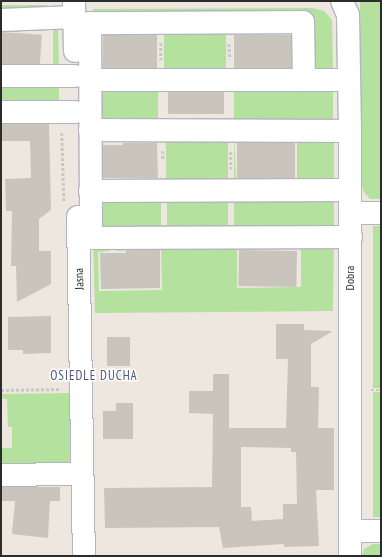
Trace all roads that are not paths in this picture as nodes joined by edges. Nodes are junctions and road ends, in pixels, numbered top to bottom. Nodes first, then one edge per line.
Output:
1 (345, 2) edge
2 (74, 9) edge
3 (1, 20) edge
4 (1, 76) edge
5 (82, 78) junction
6 (304, 80) junction
7 (348, 80) junction
8 (1, 112) edge
9 (75, 112) junction
10 (90, 130) junction
11 (350, 131) junction
12 (350, 190) junction
13 (90, 191) junction
14 (351, 213) junction
15 (381, 213) edge
16 (351, 238) junction
17 (70, 474) dead end
18 (1, 475) edge
19 (350, 531) junction
20 (381, 531) edge
21 (84, 556) edge
22 (350, 556) edge

1 - 7 street, Dobra
2 - 3 street
2 - 5 street, Jasna
4 - 5 street
5 - 6 street
5 - 6 street
5 - 9 street, Jasna
5 - 10 street
6 - 7 street
7 - 11 street, Dobra
8 - 9 street
9 - 21 street, Jasna
10 - 11 street
10 - 13 street
11 - 12 street, Dobra
12 - 13 street
12 - 14 street, Dobra
13 - 16 street
14 - 15 street
14 - 16 street, Dobra
16 - 19 street, Dobra
17 - 18 street
19 - 20 street
19 - 22 street, Dobra

